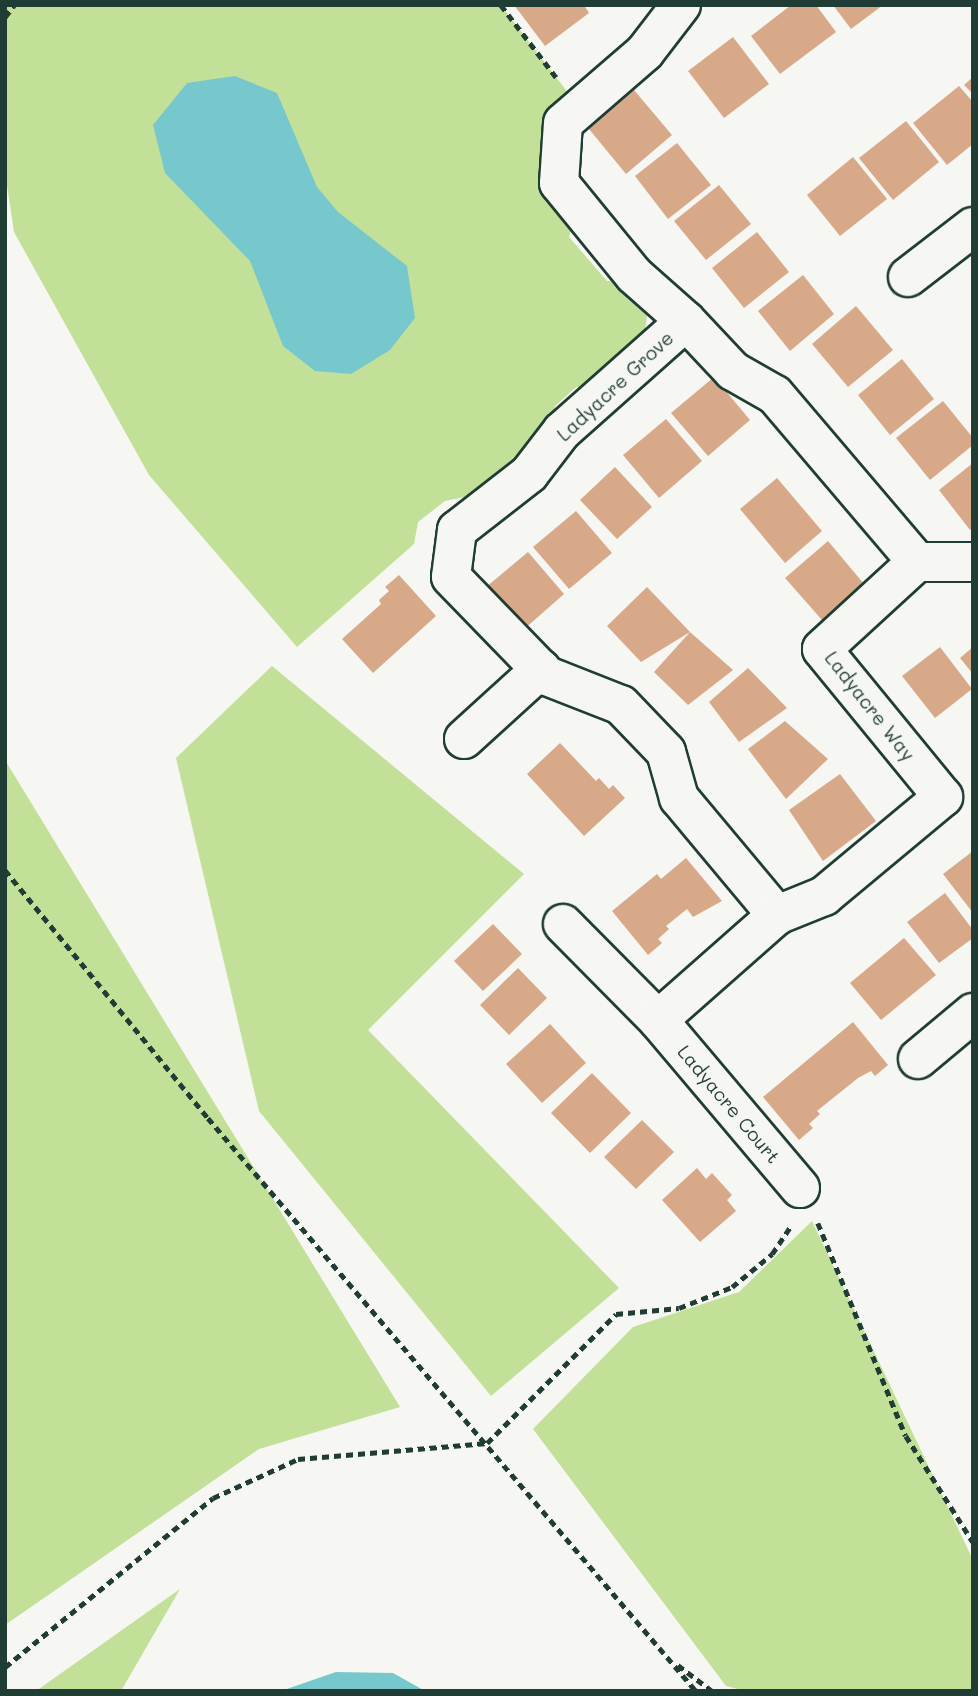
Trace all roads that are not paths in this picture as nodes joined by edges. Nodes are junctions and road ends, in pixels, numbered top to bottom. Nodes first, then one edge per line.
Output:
1 (681, 5) edge
2 (973, 228) edge
3 (908, 277) dead end
4 (686, 321) junction
5 (917, 562) junction
6 (973, 562) edge
7 (541, 669) junction
8 (464, 739) dead end
9 (958, 800) edge
10 (778, 915) junction
11 (563, 924) dead end
12 (973, 1013) edge
13 (658, 1020) junction
14 (918, 1059) dead end
15 (805, 1194) road end

1 - 4 street, Ladyacre Grove
2 - 3 street
4 - 5 street, Ladyacre Grove
4 - 7 street, Ladyacre Grove
5 - 6 street
5 - 9 street, Ladyacre Way
7 - 8 street
7 - 10 street, Ladyacre Grove
9 - 10 street
10 - 13 street
11 - 13 street, Ladyacre Court
12 - 14 street
13 - 15 street, Ladyacre Court

